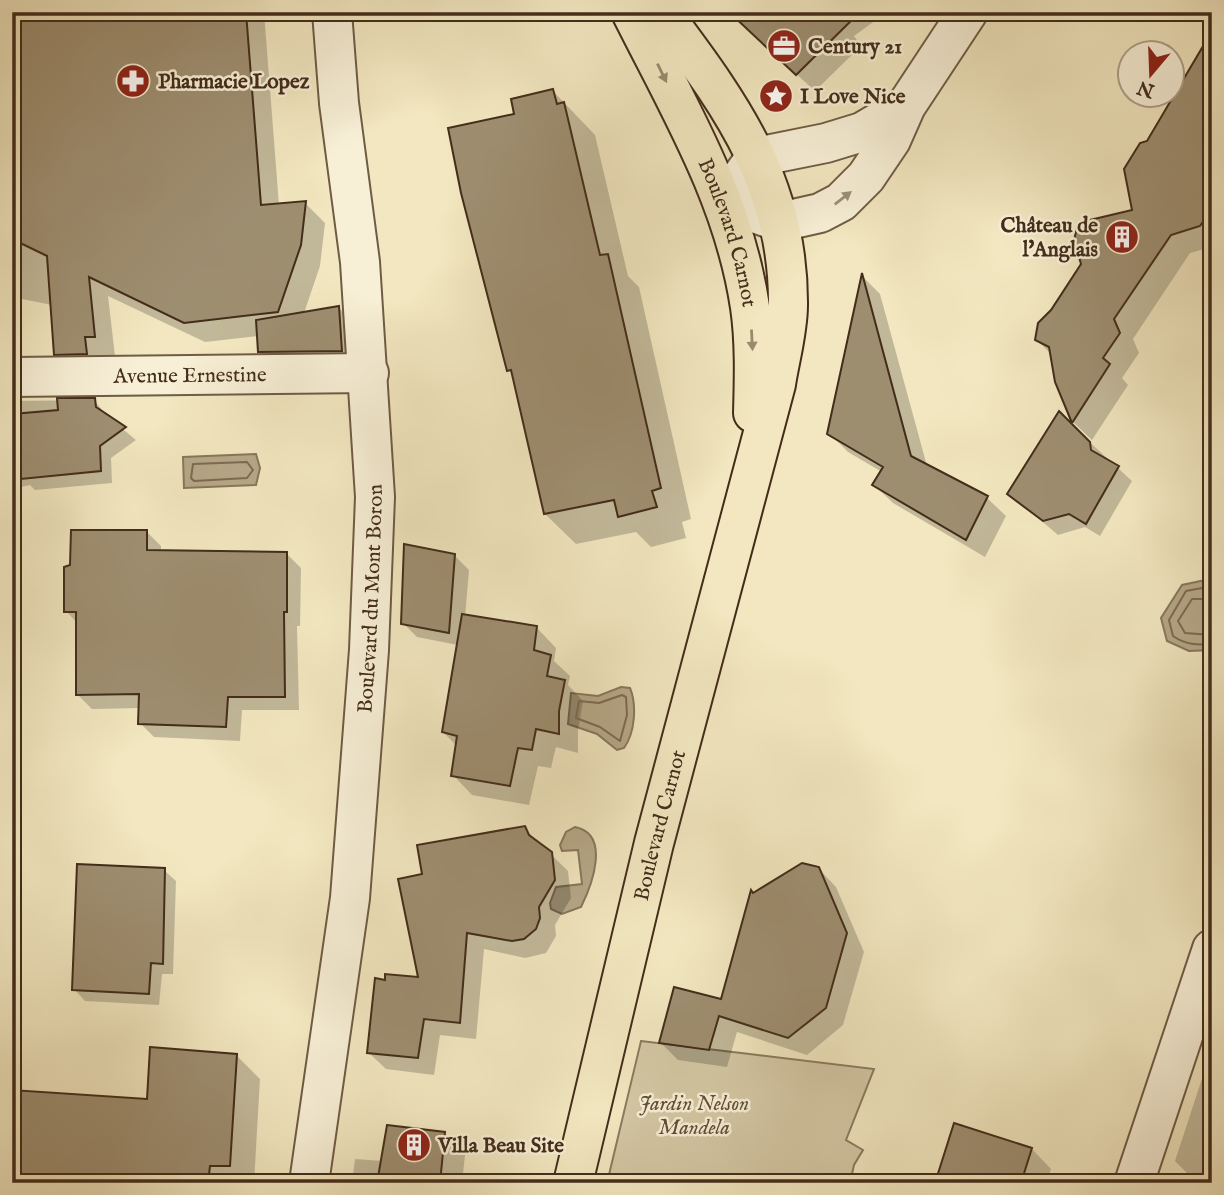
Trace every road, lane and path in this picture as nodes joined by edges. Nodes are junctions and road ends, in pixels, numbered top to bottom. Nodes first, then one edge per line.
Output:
1 (332, 12) edge
2 (631, 12) edge
3 (656, 12) edge
4 (968, 12) edge
5 (905, 106) junction
6 (756, 157) junction
7 (723, 202) junction
8 (780, 222) junction
9 (369, 373) junction
10 (12, 377) edge
11 (751, 471) junction
12 (1212, 949) edge
13 (309, 1183) edge
14 (573, 1183) edge
15 (1134, 1183) edge

1 - 9 street, Boulevard du Mont Boron
2 -> 7 main road, Boulevard Carnot
3 - 6 main road, Boulevard Carnot
4 - 5 street
5 - 6 street
8 -> 5 street
6 - 7 street
6 - 8 main road, Boulevard Carnot
7 - 8 street
7 -> 11 main road, Boulevard Carnot
8 - 11 main road, Boulevard Carnot
9 - 10 street, Avenue Ernestine
9 - 13 street, Boulevard du Mont Boron
11 - 14 main road, Boulevard Carnot
12 - 15 street

